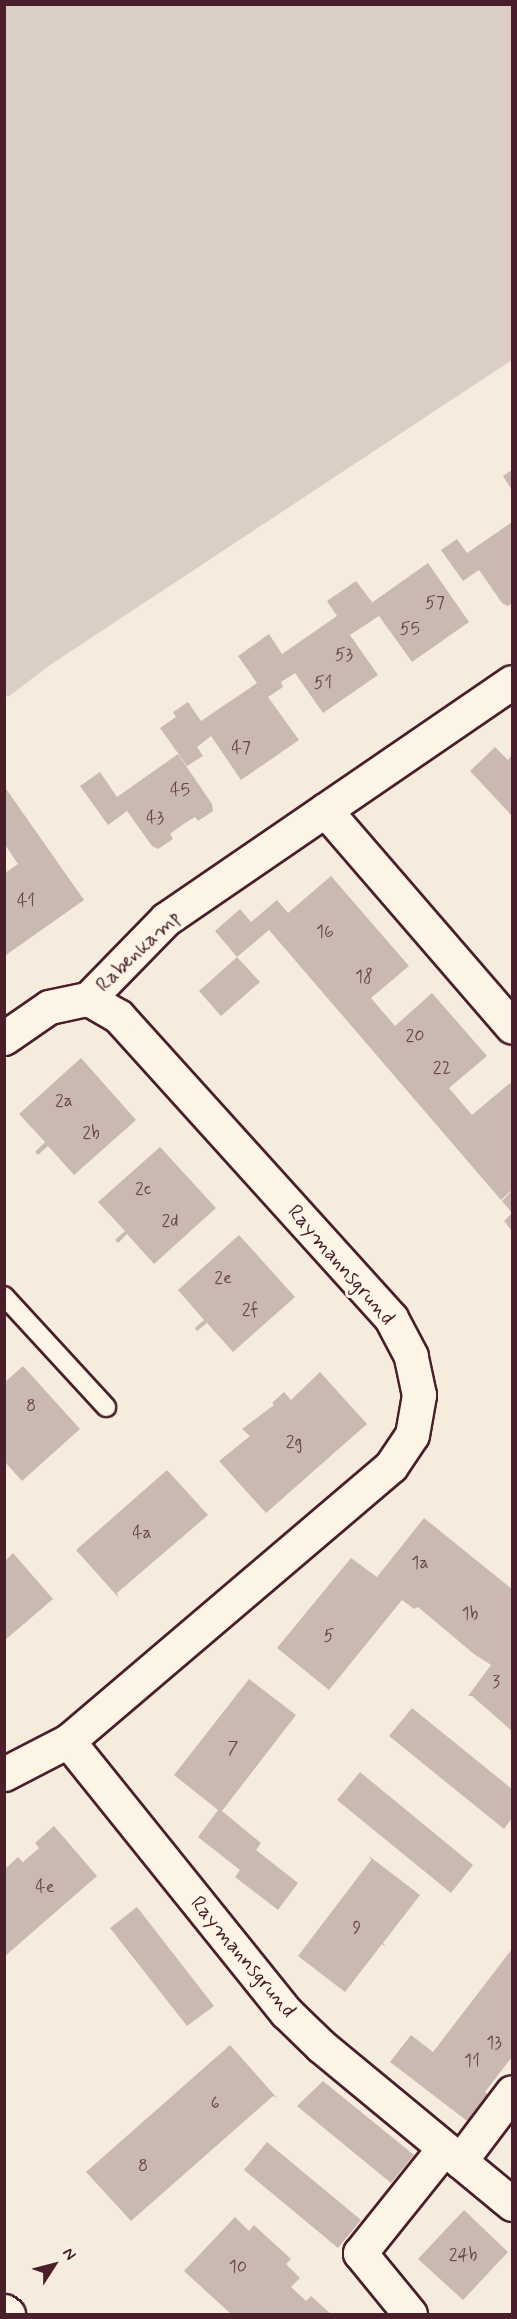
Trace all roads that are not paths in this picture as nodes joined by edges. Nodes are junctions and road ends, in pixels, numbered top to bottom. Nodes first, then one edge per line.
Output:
1 (513, 682) edge
2 (325, 810) junction
3 (88, 999) junction
4 (513, 1027) edge
5 (4, 1038) edge
6 (4, 1296) edge
7 (106, 1407) dead end
8 (68, 1741) junction
9 (4, 1774) edge
10 (513, 2092) edge
11 (452, 2155) junction
12 (513, 2204) edge
13 (4, 2311) edge
14 (8, 2314) edge
15 (410, 2314) edge

1 - 2 street, Rabenkamp
2 - 3 street, Rabenkamp
2 - 4 street
3 - 5 street, Rabenkamp
3 - 8 street, Raymannsgrund
6 - 7 lane
8 - 9 street, Raymannsgrund
8 - 11 street, Raymannsgrund
10 - 11 street
11 - 12 street, Raymannsgrund
11 - 15 street
13 - 14 street

